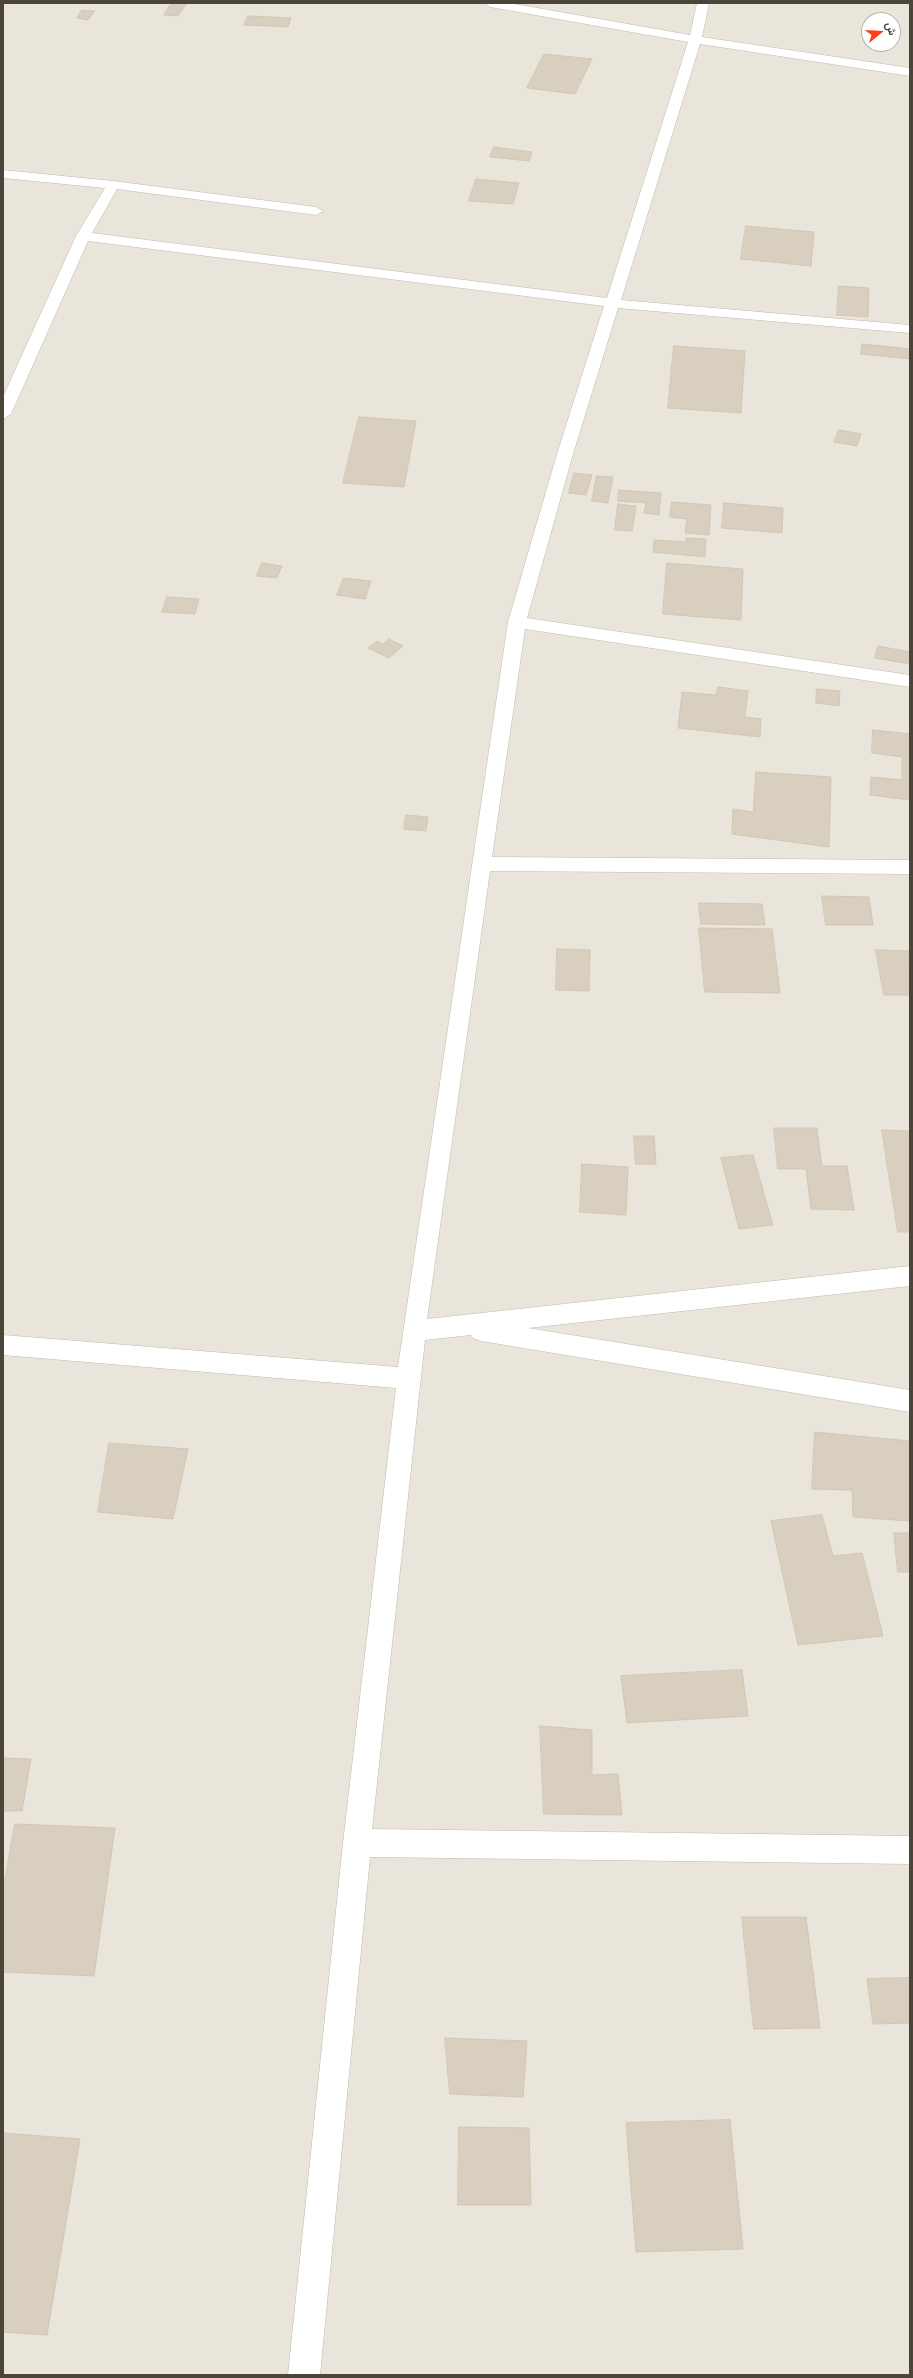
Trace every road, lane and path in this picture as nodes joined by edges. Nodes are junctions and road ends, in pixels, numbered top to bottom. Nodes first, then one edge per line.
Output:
1 (490, 3) edge
2 (702, 3) edge
3 (695, 40) junction
4 (910, 72) edge
5 (3, 174) edge
6 (113, 185) junction
7 (316, 211) dead end
8 (83, 236) junction
9 (611, 303) junction
10 (910, 329) edge
11 (3, 414) edge
12 (517, 622) junction
13 (910, 681) edge
14 (481, 864) junction
15 (910, 867) edge
16 (910, 1276) edge
17 (454, 1327) junction
18 (414, 1331) junction
19 (3, 1345) edge
20 (410, 1378) junction
21 (910, 1401) edge
22 (357, 1843) junction
23 (910, 1850) edge
24 (304, 2375) edge

1 - 3 street
2 - 3 street
3 - 4 street
3 - 9 street
5 - 6 street
6 - 7 street
6 - 8 street
8 - 9 street
8 - 11 street
9 - 10 street
9 - 12 street
12 - 13 street
12 - 14 street
14 - 15 street
14 - 18 street
16 - 17 street
17 - 18 street
17 - 21 street
18 - 20 street
19 - 20 street
20 - 22 street
22 - 23 street
22 - 24 street

